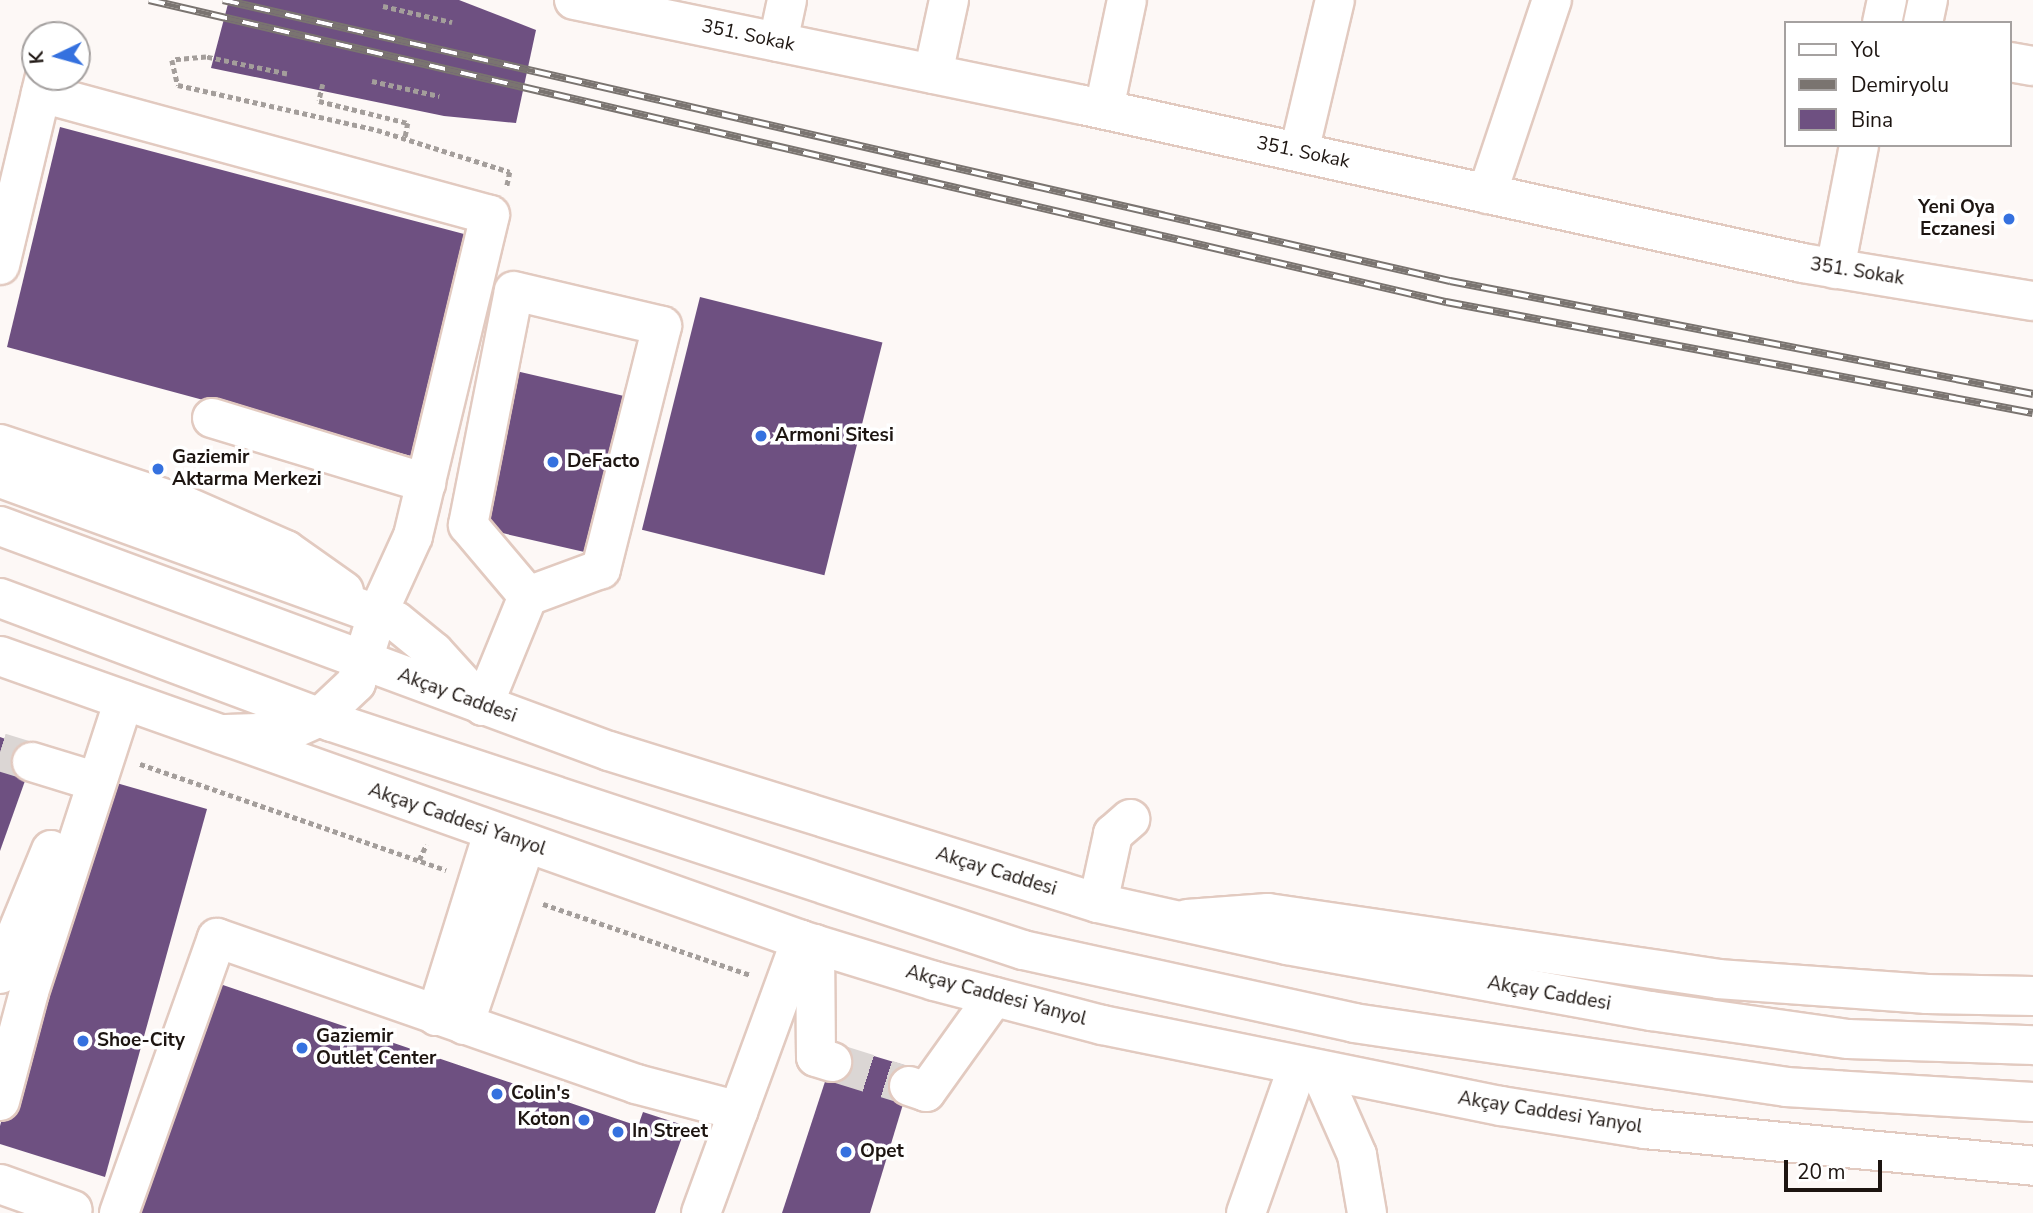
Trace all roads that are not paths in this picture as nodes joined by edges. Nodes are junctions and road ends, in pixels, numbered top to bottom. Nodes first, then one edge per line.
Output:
1 (787, 0) edge
2 (949, 0) edge
3 (1127, 0) edge
4 (1335, 0) edge
5 (1552, 0) edge
6 (1886, 0) edge
7 (1928, 0) edge
8 (597, 2) edge
9 (1882, 21) edge
10 (1923, 21) edge
11 (778, 43) junction
12 (2012, 62) edge
13 (2033, 66) edge
14 (933, 74) junction
15 (1104, 109) junction
16 (1859, 147) edge
17 (1299, 152) junction
18 (1487, 194) junction
19 (0, 265) edge
20 (1835, 269) junction
21 (2033, 301) edge
22 (212, 418) dead end
23 (0, 444) edge
24 (0, 478) edge
25 (426, 483) junction
26 (0, 526) edge
27 (528, 596) junction
28 (0, 598) edge
29 (377, 615) junction
30 (0, 656) edge
31 (365, 664) junction
32 (119, 698) junction
33 (483, 706) junction
34 (320, 717) junction
35 (216, 734) junction
36 (32, 762) tunnel mouth
37 (94, 764) junction
38 (1130, 819) dead end
39 (509, 839) junction
40 (1098, 903) junction
41 (1172, 920) junction
42 (808, 942) junction
43 (0, 974) edge
44 (2033, 996) edge
45 (994, 997) junction
46 (450, 1020) junction
47 (2033, 1045) edge
48 (832, 1062) tunnel mouth
49 (1309, 1069) junction
50 (909, 1086) tunnel mouth
51 (0, 1101) edge
52 (2033, 1102) edge
53 (738, 1111) junction
54 (2033, 1166) edge
55 (0, 1184) edge
56 (73, 1210) dead end
57 (118, 1213) edge
58 (701, 1213) edge
59 (1247, 1213) edge
60 (1367, 1213) edge

1 - 11 main road
2 - 14 main road
3 - 15 main road
4 - 17 main road
5 - 18 main road
6 - 9 main road
7 - 10 main road
8 - 11 main road, 351. Sokak
11 - 14 main road, 351. Sokak
12 - 13 main road
14 - 15 main road, 351. Sokak
15 - 17 main road, 351. Sokak
16 - 20 main road
17 - 18 main road, 351. Sokak
18 - 20 main road, 351. Sokak
19 - 25 main road
20 - 21 main road, 351. Sokak
22 - 25 main road
23 - 29 main road
24 - 29 main road
25 - 29 main road
26 - 31 main road, Akçay Caddesi
27 - 27 main road
27 - 33 main road
28 - 34 main road
29 - 31 main road
29 - 33 main road
30 - 32 main road, Akçay Caddesi Yanyol
31 - 33 main road, Akçay Caddesi
31 - 34 main road
32 - 35 main road, Akçay Caddesi Yanyol
32 - 37 main road
33 - 40 main road, Akçay Caddesi
34 - 35 main road
34 - 52 main road
35 - 39 main road, Akçay Caddesi Yanyol
36 - 37 main road
37 - 43 main road
37 - 51 main road
38 - 40 main road
39 - 42 main road, Akçay Caddesi Yanyol
39 - 46 main road
40 - 41 main road, Akçay Caddesi
41 - 44 main road
41 - 47 main road, Akçay Caddesi
42 - 45 main road, Akçay Caddesi Yanyol
42 - 48 main road
42 - 53 main road
45 - 49 main road, Akçay Caddesi Yanyol
45 - 50 main road
46 - 53 main road
46 - 57 main road
49 - 54 main road, Akçay Caddesi Yanyol
49 - 59 main road
49 - 60 main road
53 - 58 main road
55 - 56 main road

